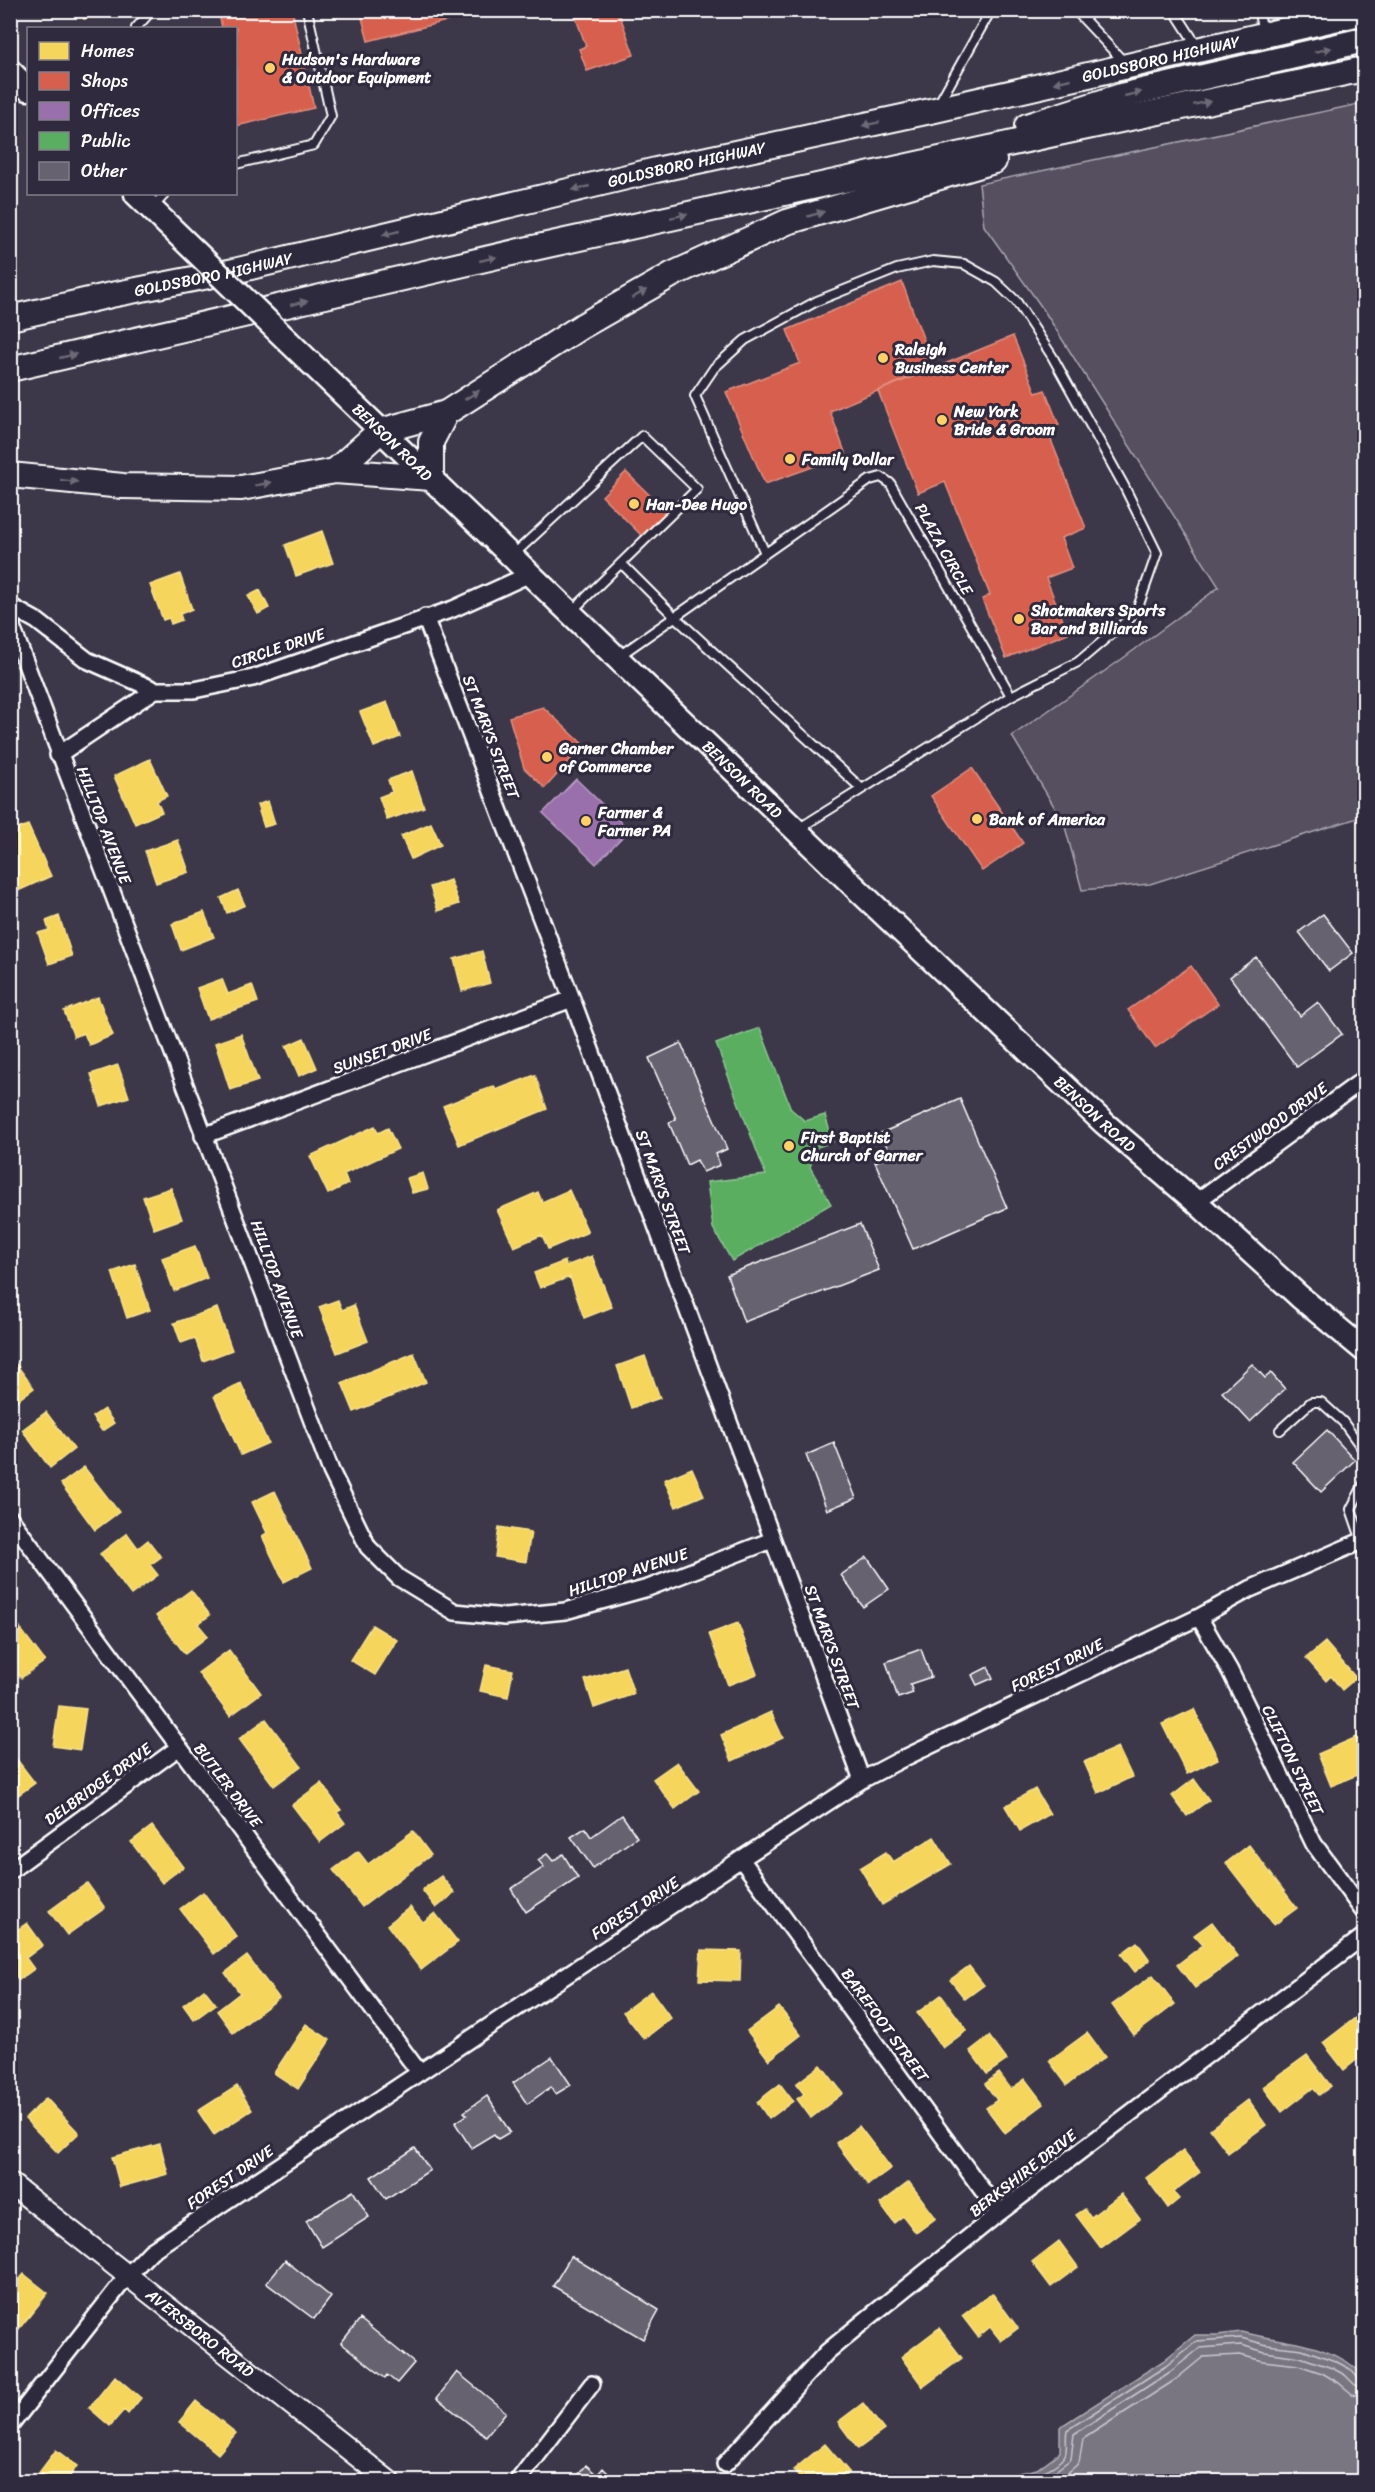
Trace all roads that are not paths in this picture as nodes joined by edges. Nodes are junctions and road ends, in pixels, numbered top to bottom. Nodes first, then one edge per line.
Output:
1 (152, 10) edge
2 (307, 10) edge
3 (991, 10) edge
4 (1075, 10) edge
5 (1174, 10) edge
6 (1258, 10) edge
7 (1365, 12) edge
8 (1340, 15) edge
9 (136, 27) edge
10 (1264, 35) junction
11 (1365, 40) edge
12 (1199, 50) junction
13 (1127, 66) junction
14 (1365, 69) edge
15 (10, 71) edge
16 (27, 88) edge
17 (935, 110) junction
18 (1063, 132) junction
19 (237, 164) edge
20 (917, 164) junction
21 (155, 205) edge
22 (111, 295) junction
23 (10, 303) edge
24 (10, 318) edge
25 (10, 369) edge
26 (446, 412) junction
27 (380, 431) junction
28 (334, 471) junction
29 (10, 475) edge
30 (431, 477) junction
31 (765, 553) junction
32 (512, 555) junction
33 (621, 563) junction
34 (530, 573) junction
35 (10, 607) edge
36 (571, 612) junction
37 (674, 616) junction
38 (425, 617) junction
39 (618, 657) junction
40 (155, 690) junction
41 (1011, 696) junction
42 (58, 755) junction
43 (862, 789) junction
44 (797, 830) junction
45 (572, 999) junction
46 (1365, 1079) edge
47 (203, 1136) junction
48 (1196, 1202) junction
49 (1365, 1350) edge
50 (1280, 1430) dead end
51 (1365, 1451) edge
52 (1365, 1484) edge
53 (10, 1518) edge
54 (772, 1540) junction
55 (1363, 1541) edge
56 (1199, 1617) junction
57 (178, 1748) junction
58 (862, 1780) junction
59 (741, 1859) junction
60 (10, 1871) edge
61 (1365, 1911) edge
62 (1365, 1936) edge
63 (419, 2072) junction
64 (10, 2183) edge
65 (999, 2213) junction
66 (128, 2275) junction
67 (592, 2384) dead end
68 (10, 2426) edge
69 (725, 2464) dead end
70 (380, 2479) edge
71 (517, 2481) edge

1 - 9 lane
2 - 19 lane
3 - 17 lane
4 - 13 lane
5 - 12 lane
6 - 10 lane
7 - 8 main road, GOLDSBORO HIGHWAY
8 - 10 main road, GOLDSBORO HIGHWAY
10 - 12 main road, GOLDSBORO HIGHWAY
20 -> 11 main road
12 - 13 main road, GOLDSBORO HIGHWAY
13 -> 17 main road, GOLDSBORO HIGHWAY
18 -> 14 main road
15 - 16 main road
17 -> 22 main road, GOLDSBORO HIGHWAY
18 - 20 main road
26 -> 18 main road
25 -> 20 main road
21 - 27 main road, BENSON ROAD, bridge
22 - 23 main road
22 - 24 main road, GOLDSBORO HIGHWAY
26 - 27 main road
26 - 30 main road
27 - 28 main road
27 - 30 main road, BENSON ROAD
29 -> 28 main road
28 - 30 main road
30 - 32 main road, BENSON ROAD
31 - 37 lane, PLAZA CIRCLE
31 - 41 lane, PLAZA CIRCLE
31 - 41 lane
32 - 33 lane
32 - 34 main road, BENSON ROAD
33 - 36 lane
33 - 37 lane
34 - 36 main road, BENSON ROAD
34 - 38 street, CIRCLE DRIVE
35 - 40 street, CIRCLE DRIVE
35 - 42 street, HILLTOP AVENUE
36 - 39 main road, BENSON ROAD
37 - 39 lane, PLAZA CIRCLE
37 - 43 lane
38 - 40 street, CIRCLE DRIVE
38 - 45 street, ST MARYS STREET
39 - 44 main road, BENSON ROAD
40 - 42 street
41 - 43 lane
42 - 47 street, HILLTOP AVENUE
43 - 44 lane
44 - 48 main road, BENSON ROAD
45 - 47 street, SUNSET DRIVE
45 - 54 street, ST MARYS STREET
46 - 48 street, CRESTWOOD DRIVE
47 - 54 street, HILLTOP AVENUE
48 - 49 main road, BENSON ROAD
50 - 51 lane
52 - 55 lane
53 - 57 street, BUTLER DRIVE
54 - 58 street, ST MARYS STREET
55 - 56 street, FOREST DRIVE
56 - 58 street, FOREST DRIVE
56 - 61 street, CLIFTON STREET
57 - 60 street, DELBRIDGE DRIVE
57 - 63 street, BUTLER DRIVE
58 - 59 street, FOREST DRIVE
59 - 63 street, FOREST DRIVE
59 - 65 street, BAREFOOT STREET
62 - 65 street, BERKSHIRE DRIVE
63 - 66 street, FOREST DRIVE
64 - 66 street, AVERSBORO ROAD
65 - 69 street, BERKSHIRE DRIVE
66 - 68 street, FOREST DRIVE
66 - 70 street, AVERSBORO ROAD
67 - 71 street

